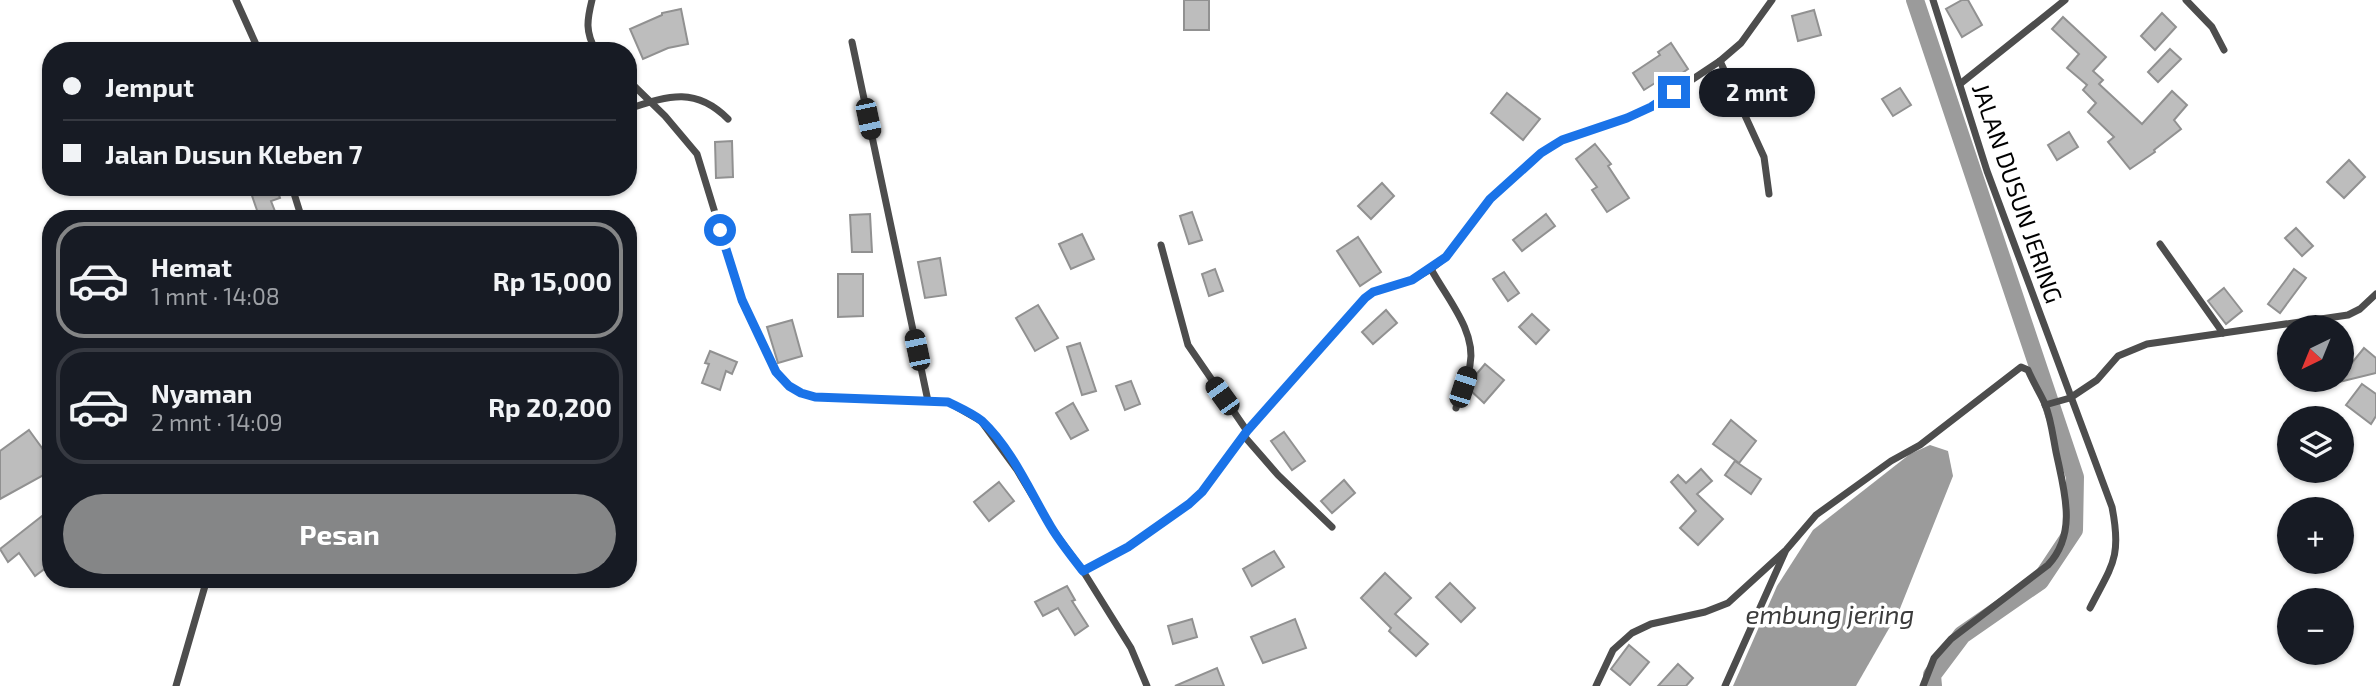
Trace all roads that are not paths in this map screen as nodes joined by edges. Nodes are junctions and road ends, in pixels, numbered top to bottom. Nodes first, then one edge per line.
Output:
1 (236, 0) edge
2 (592, 0) edge
3 (1772, 0) edge
4 (1934, 0) edge
5 (2065, 0) edge
6 (2186, 0) edge
7 (255, 42) edge
8 (592, 42) edge
9 (852, 42) dead end
10 (2224, 50) dead end
11 (1720, 61) junction
12 (1961, 84) junction
13 (637, 89) edge
14 (651, 102) junction
15 (637, 106) edge
16 (728, 119) dead end
17 (1769, 194) dead end
18 (1161, 244) dead end
19 (2161, 244) dead end
20 (1431, 269) junction
21 (2376, 294) edge
22 (2223, 334) junction
23 (2070, 398) junction
24 (928, 401) junction
25 (2048, 405) junction
26 (1456, 408) dead end
27 (1245, 433) junction
28 (1332, 527) dead end
29 (1786, 550) junction
30 (1083, 571) junction
31 (203, 588) edge
32 (2090, 608) dead end
33 (176, 686) edge
34 (1147, 686) edge
35 (1596, 686) edge
36 (1725, 686) edge
37 (1923, 686) edge

1 - 7 street
2 - 8 street
3 - 11 street
4 - 12 street, JALAN DUSUN JERING
5 - 12 street
6 - 10 street
9 - 24 street
11 - 17 street
11 - 20 street
12 - 23 street, JALAN DUSUN JERING
13 - 14 street
14 - 15 street
14 - 16 street
14 - 24 street
18 - 27 street
19 - 22 street
20 - 26 street
20 - 27 street
21 - 22 street
22 - 23 street
23 - 25 street
23 - 32 street, JALAN DUSUN JERING
24 - 30 street
25 - 29 street
25 - 37 street
27 - 28 street
27 - 30 street
29 - 35 street
29 - 36 street
30 - 34 street
31 - 33 street

